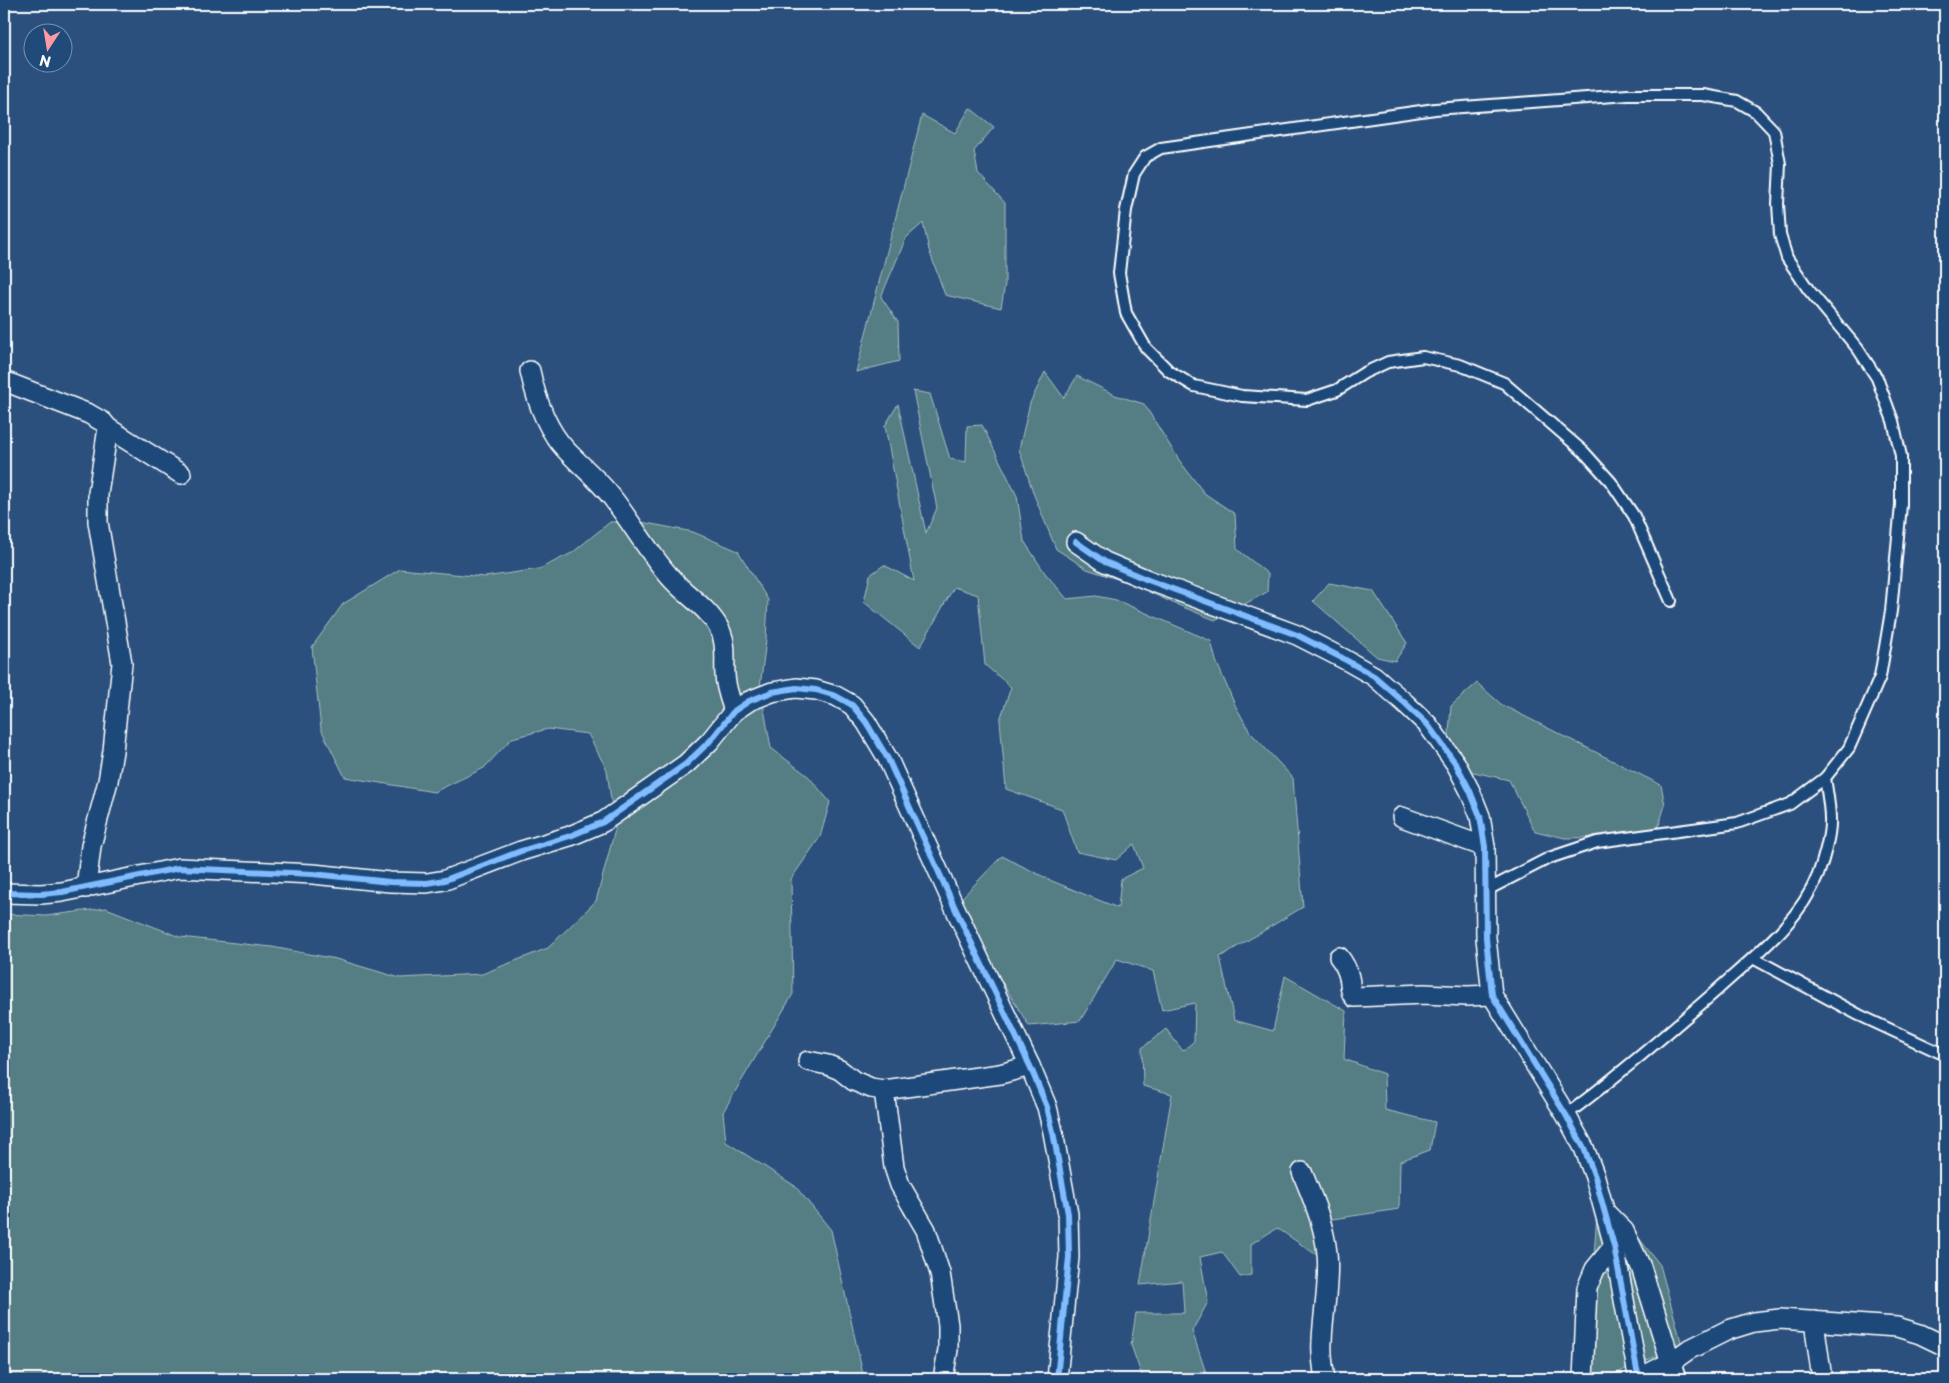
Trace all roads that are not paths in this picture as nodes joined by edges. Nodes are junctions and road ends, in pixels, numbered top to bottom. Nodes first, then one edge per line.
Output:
1 (530, 371) dead end
2 (4, 382) edge
3 (108, 428) junction
4 (181, 474) dead end
5 (1076, 542) dead end
6 (1671, 601) dead end
7 (734, 710) junction
8 (1825, 778) junction
9 (1402, 817) dead end
10 (1485, 847) junction
11 (86, 888) junction
12 (1485, 891) junction
13 (4, 893) edge
14 (1340, 957) dead end
15 (1753, 958) junction
16 (1492, 995) junction
17 (1945, 1055) edge
18 (808, 1062) dead end
19 (1030, 1066) junction
20 (884, 1090) junction
21 (1566, 1114) junction
22 (1302, 1172) dead end
23 (1605, 1212) junction
24 (1614, 1246) junction
25 (1814, 1321) junction
26 (1945, 1346) edge
27 (1673, 1371) edge
28 (1636, 1377) edge
29 (943, 1379) edge
30 (1057, 1379) edge
31 (1325, 1379) edge
32 (1583, 1379) edge
33 (1822, 1379) edge

1 - 7 street
2 - 3 street
3 - 4 street
3 - 11 street
5 - 10 street
6 - 8 lane
7 - 11 street
7 - 19 street
8 - 12 lane
8 - 15 lane
9 - 10 street
10 - 12 street
11 - 13 street
12 - 16 street
14 - 16 street
15 - 17 lane
15 - 21 lane
16 - 21 street
18 - 20 street
19 - 20 street
19 - 30 street
20 - 29 street
21 - 23 street
22 - 31 street
23 - 24 street
23 - 27 street
24 - 28 street
24 - 32 street
25 - 26 street
25 - 27 street
25 - 33 street
27 - 28 street

